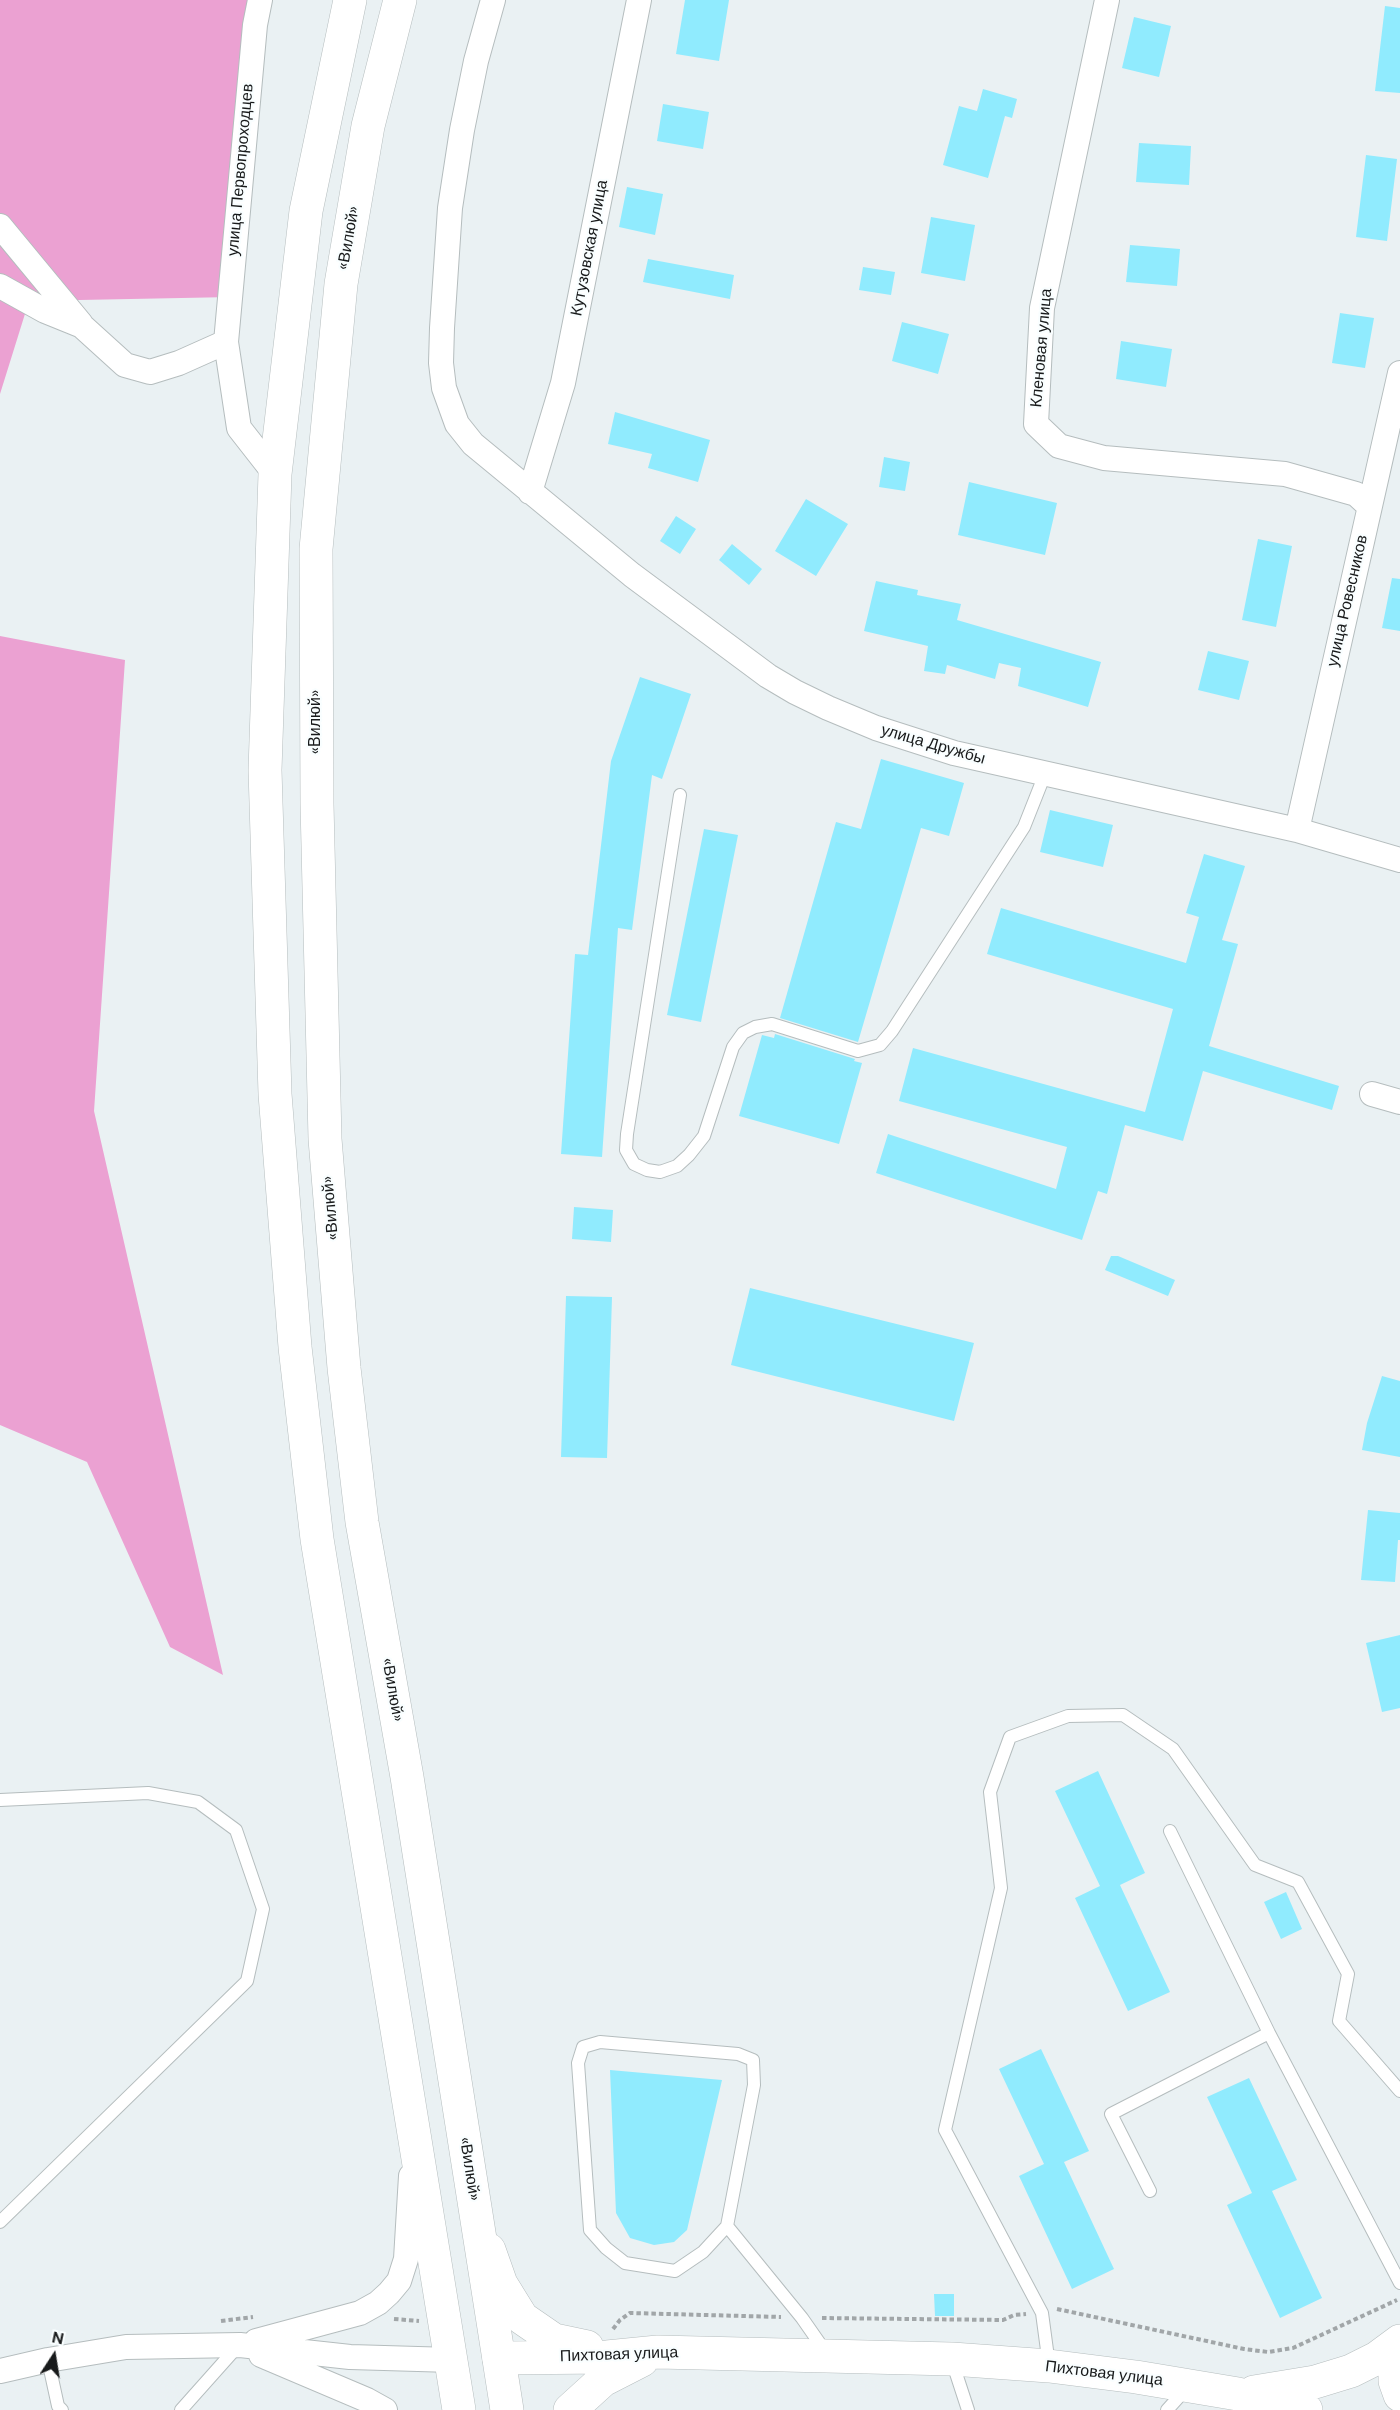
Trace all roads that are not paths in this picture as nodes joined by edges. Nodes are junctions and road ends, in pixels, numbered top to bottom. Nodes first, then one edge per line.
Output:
1 (260, 0) edge
2 (350, 0) edge
3 (400, 0) edge
4 (493, 0) edge
5 (639, 0) edge
6 (1107, 0) edge
7 (0, 226) edge
8 (0, 286) edge
9 (82, 326) junction
10 (226, 342) junction
11 (1400, 373) edge
12 (275, 474) junction
13 (530, 492) junction
14 (1369, 506) junction
15 (1044, 774) junction
16 (680, 795) dead end
17 (1297, 830) junction
18 (1400, 860) edge
19 (1372, 1094) dead end
20 (1400, 1102) edge
21 (0, 1800) edge
22 (1170, 1831) dead end
23 (1269, 2033) junction
24 (1400, 2091) edge
25 (413, 2137) junction
26 (1150, 2191) dead end
27 (476, 2214) junction
28 (0, 2222) edge
29 (727, 2226) junction
30 (1400, 2283) edge
31 (1400, 2341) edge
32 (240, 2345) junction
33 (1400, 2348) edge
34 (658, 2352) junction
35 (830, 2357) junction
36 (499, 2358) junction
37 (48, 2360) junction
38 (452, 2360) junction
39 (952, 2360) junction
40 (1049, 2366) junction
41 (0, 2371) edge
42 (1189, 2386) junction
43 (1238, 2394) junction
44 (1400, 2395) edge
45 (62, 2410) edge
46 (181, 2410) edge
47 (385, 2410) edge
48 (459, 2410) edge
49 (507, 2410) edge
50 (570, 2410) edge
51 (968, 2410) edge
52 (1167, 2410) edge
53 (1306, 2410) edge

1 - 10 street, улица Первопроходцев
2 - 12 main road
3 - 27 main road, «Вилюй»
4 - 13 street, улица Дружбы
5 - 13 street, Кутузовская улица
6 - 14 street, Кленовая улица
7 - 9 street
8 - 9 street
9 - 10 street
10 - 12 street, улица Первопроходцев
11 - 14 street, улица Ровесников
12 - 25 main road
13 - 15 street, улица Дружбы
14 - 17 street, улица Ровесников
15 - 16 lane
15 - 17 street, улица Дружбы
17 - 18 street, улица Дружбы
19 - 20 street
21 - 28 lane
22 - 23 lane
23 - 26 lane
23 - 30 lane
24 - 40 lane
25 - 32 street
25 - 38 main road
27 - 34 main road
27 - 36 main road, «Вилюй»
29 - 29 lane
29 - 35 lane
31 - 43 main road, Пихтовая улица
32 - 37 street, Пихтовая улица
32 - 38 street, Пихтовая улица
32 - 46 lane
32 - 47 street
33 - 44 main road
34 - 35 main road, Пихтовая улица
34 - 36 main road, Пихтовая улица
34 - 50 main road
35 - 39 main road, Пихтовая улица
36 - 38 main road, Пихтовая улица
36 - 49 main road, «Вилюй»
37 - 41 street, Пихтовая улица
37 - 45 lane
38 - 48 main road
39 - 40 main road, Пихтовая улица
39 - 51 lane
40 - 42 main road, Пихтовая улица
42 - 43 main road, Пихтовая улица
42 - 52 lane
43 - 53 main road, Пихтовая улица

